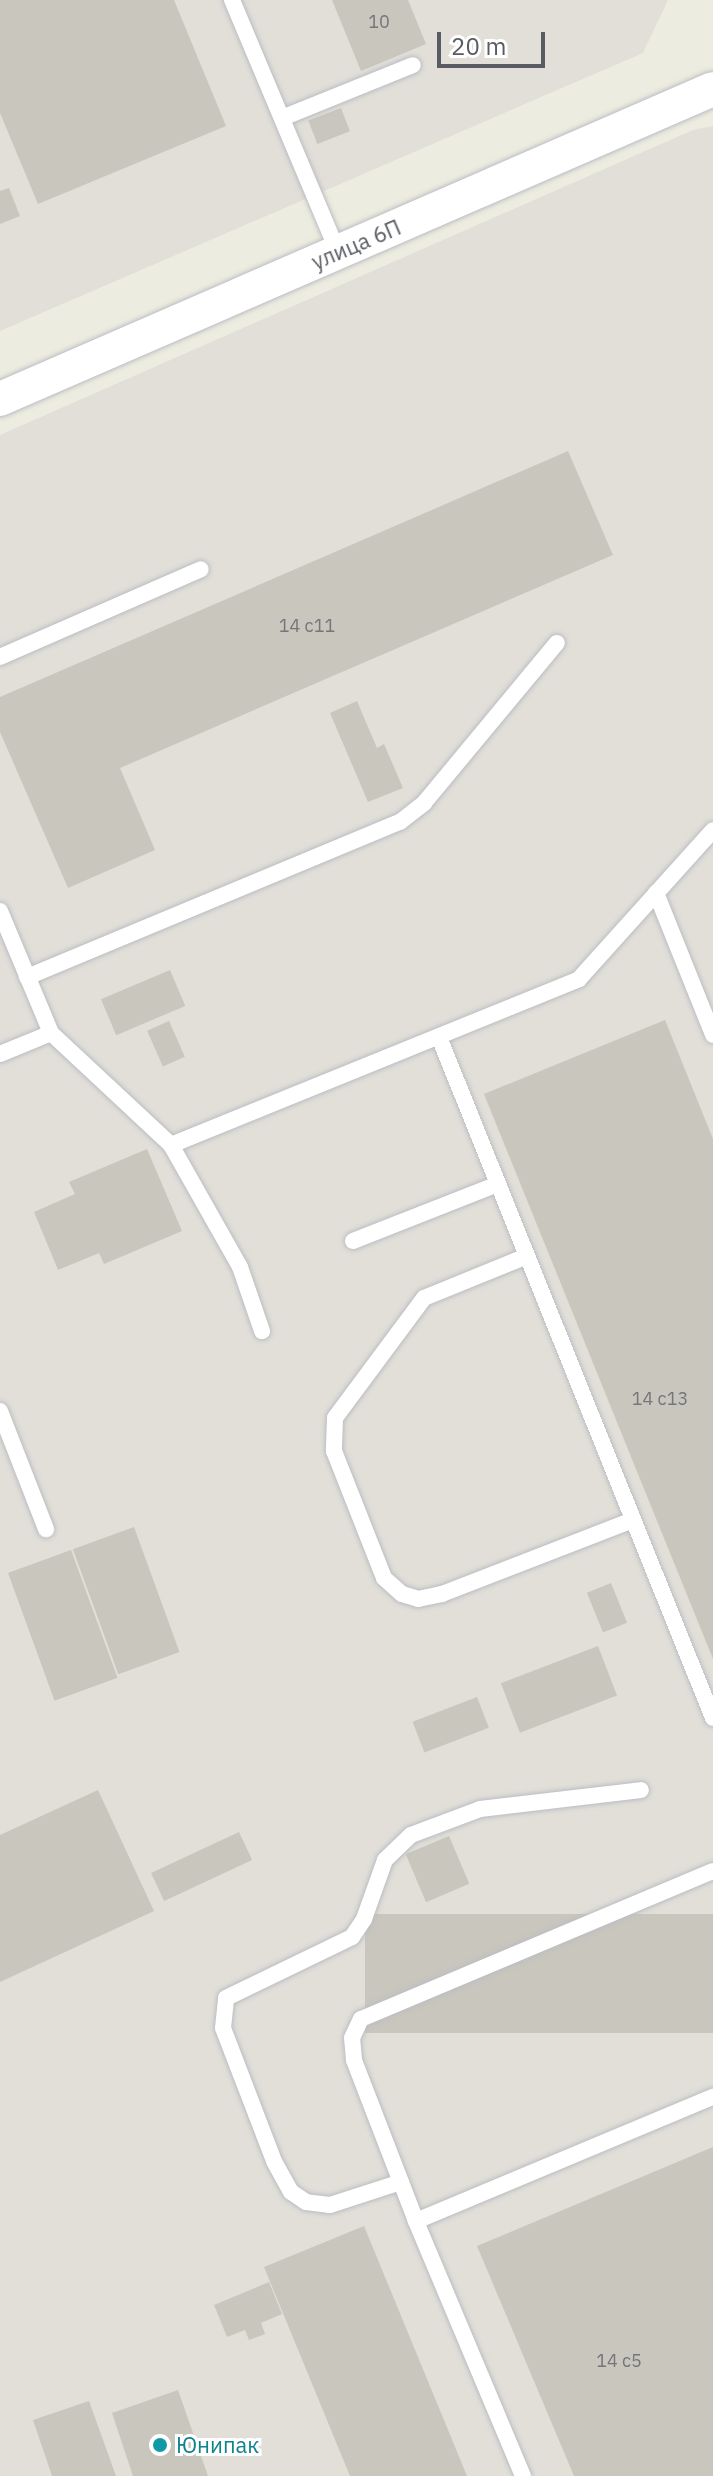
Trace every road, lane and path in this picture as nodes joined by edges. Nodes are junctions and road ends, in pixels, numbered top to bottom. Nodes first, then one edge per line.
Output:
1 (232, 0) edge
2 (413, 65) dead end
3 (713, 89) edge
4 (282, 118) junction
5 (338, 252) junction
6 (0, 399) edge
7 (201, 569) dead end
8 (557, 643) dead end
9 (0, 657) edge
10 (713, 830) edge
11 (656, 893) junction
12 (0, 911) edge
13 (27, 977) junction
14 (51, 1033) junction
15 (713, 1035) edge
16 (439, 1037) junction
17 (0, 1054) edge
18 (171, 1145) junction
19 (498, 1184) junction
20 (353, 1241) dead end
21 (527, 1256) junction
22 (262, 1331) dead end
23 (0, 1411) edge
24 (633, 1520) junction
25 (46, 1529) dead end
26 (713, 1718) edge
27 (641, 1790) dead end
28 (713, 1871) edge
29 (713, 2097) edge
30 (401, 2182) junction
31 (416, 2221) junction
32 (523, 2476) edge

1 - 4 lane
2 - 4 lane
3 - 5 street, улица 6П
4 - 5 lane
5 - 6 street, улица 6П
7 - 9 lane
8 - 13 lane
10 - 11 lane
11 - 15 lane
11 - 16 lane
12 - 13 lane
13 - 14 lane
14 - 17 lane
14 - 18 lane
16 - 18 lane
16 - 19 lane
18 - 22 lane
19 - 20 lane
19 - 21 lane
21 - 24 lane
21 - 24 lane
23 - 25 lane
24 - 26 lane
27 - 30 lane
28 - 30 lane
29 - 31 lane
30 - 31 lane
31 - 32 lane

